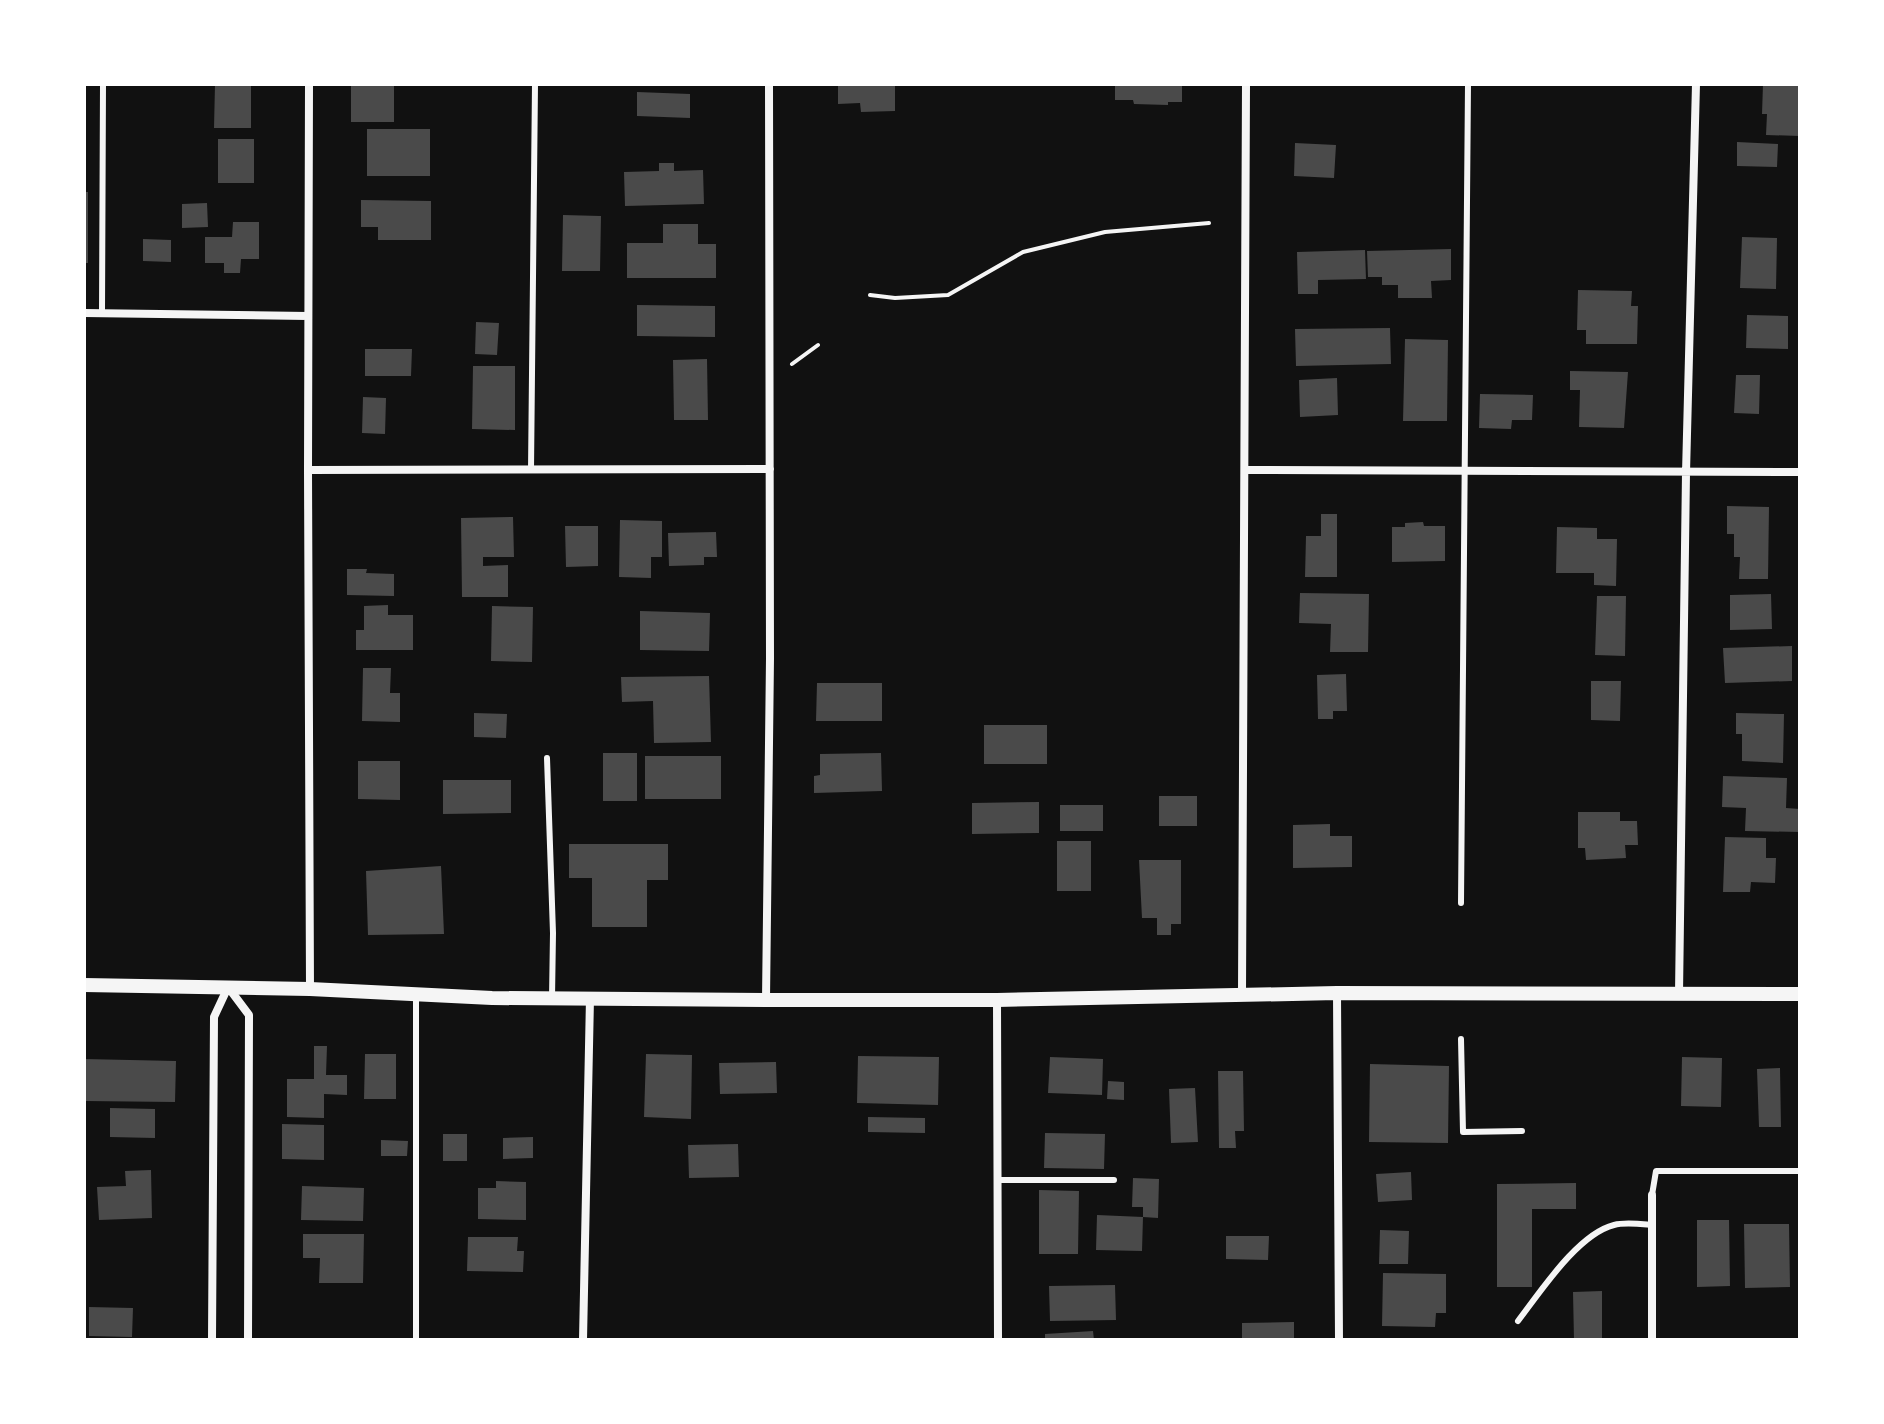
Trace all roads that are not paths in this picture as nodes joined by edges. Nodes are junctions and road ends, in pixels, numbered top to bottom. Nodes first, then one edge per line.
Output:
1 (103, 84) edge
2 (309, 84) edge
3 (535, 84) edge
4 (769, 84) edge
5 (1246, 84) edge
6 (1468, 84) edge
7 (1696, 84) edge
8 (84, 313) edge
9 (102, 313) junction
10 (308, 316) junction
11 (770, 469) junction
12 (308, 470) junction
13 (531, 470) junction
14 (1246, 470) junction
15 (1466, 472) junction
16 (1800, 472) edge
17 (1686, 473) junction
18 (547, 758) dead end
19 (1461, 903) dead end
20 (84, 985) edge
21 (228, 987) junction
22 (310, 989) junction
23 (1337, 993) junction
24 (1242, 994) junction
25 (1800, 994) edge
26 (416, 995) junction
27 (1679, 995) junction
28 (552, 998) junction
29 (590, 998) junction
30 (766, 1000) junction
31 (997, 1000) junction
32 (1461, 1039) dead end
33 (1522, 1131) dead end
34 (1800, 1171) edge
35 (998, 1180) junction
36 (1114, 1180) dead end
37 (1652, 1195) joint
38 (1652, 1225) junction
39 (1518, 1321) dead end
40 (212, 1340) edge
41 (248, 1340) edge
42 (416, 1340) edge
43 (583, 1340) edge
44 (998, 1340) edge
45 (1339, 1340) edge
46 (1652, 1340) edge

1 - 9 lane
2 - 10 street
3 - 13 lane
4 - 11 street
5 - 14 street
6 - 15 lane
7 - 17 street
8 - 9 street
9 - 10 street
10 - 12 street
11 - 13 street
11 - 30 street
12 - 13 street
12 - 22 street
14 - 15 street
14 - 24 street
15 - 17 street
15 - 19 lane
16 - 17 street
17 - 27 street
18 - 28 lane
20 - 21 street
21 - 22 street
21 - 40 street
21 - 41 street
22 - 26 street
23 - 24 street
23 - 27 street
23 - 45 street
24 - 31 street
25 - 27 street
26 - 28 street
26 - 42 lane
28 - 29 street
29 - 30 street
29 - 43 street
30 - 31 street
31 - 35 street
32 - 33 lane
34 - 37 lane
35 - 36 lane
35 - 44 street
37 - 38 street
38 - 39 lane
38 - 46 street

